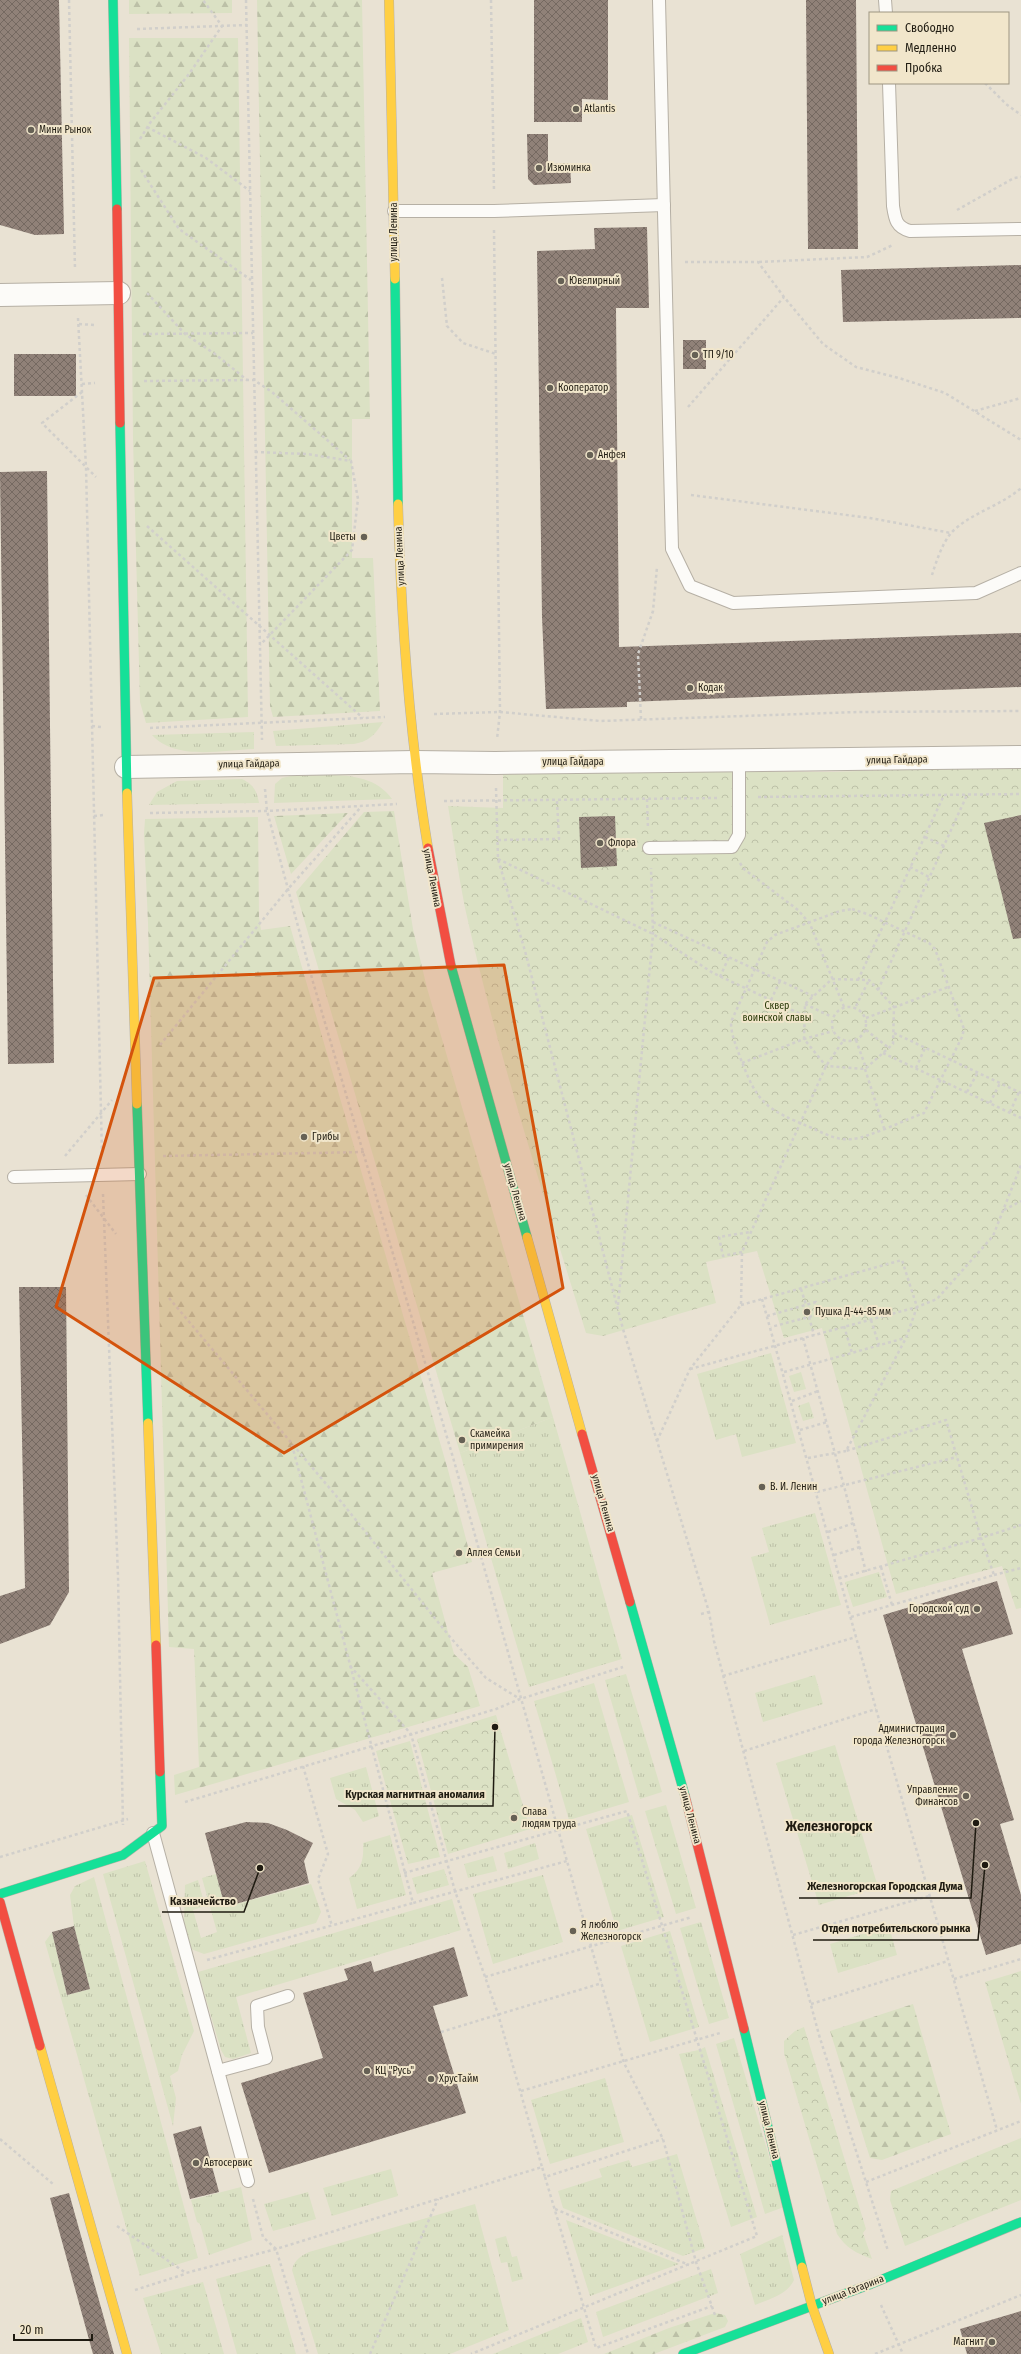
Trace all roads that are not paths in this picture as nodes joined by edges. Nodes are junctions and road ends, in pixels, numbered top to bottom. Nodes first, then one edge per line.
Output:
1 (113, 0) edge
2 (389, 0) edge
3 (659, 0) edge
4 (885, 0) edge
5 (886, 12) edge
6 (889, 84) edge
7 (664, 205) junction
8 (394, 211) junction
9 (1021, 229) edge
10 (119, 294) junction
11 (0, 295) edge
12 (1021, 573) edge
13 (1021, 757) edge
14 (739, 761) junction
15 (415, 762) junction
16 (126, 767) junction
17 (649, 848) road end
18 (140, 1174) junction
19 (14, 1176) dead end
20 (153, 1833) junction
21 (0, 1894) edge
22 (0, 1902) edge
23 (288, 1996) dead end
24 (218, 2071) junction
25 (248, 2181) road end
26 (1021, 2222) edge
27 (812, 2306) junction
28 (127, 2354) edge
29 (683, 2354) edge
30 (829, 2354) edge

1 - 10 street
2 - 8 street, улица Ленина
3 - 7 lane
4 - 5 lane
6 - 9 lane
7 - 8 lane
7 - 12 lane
8 - 15 street, улица Ленина
10 - 11 street
10 - 16 street
13 - 14 street, улица Гайдара
14 - 15 street, улица Гайдара
14 - 17 lane
15 - 16 street, улица Гайдара
15 - 27 street, улица Ленина
16 - 18 street
18 - 19 lane
18 - 20 street
20 - 21 street
20 - 24 lane
22 - 28 street
23 - 24 lane
24 - 25 lane
26 - 27 street, улица Гагарина
27 - 29 street, улица Гагарина
27 - 30 street, улица Ленина

